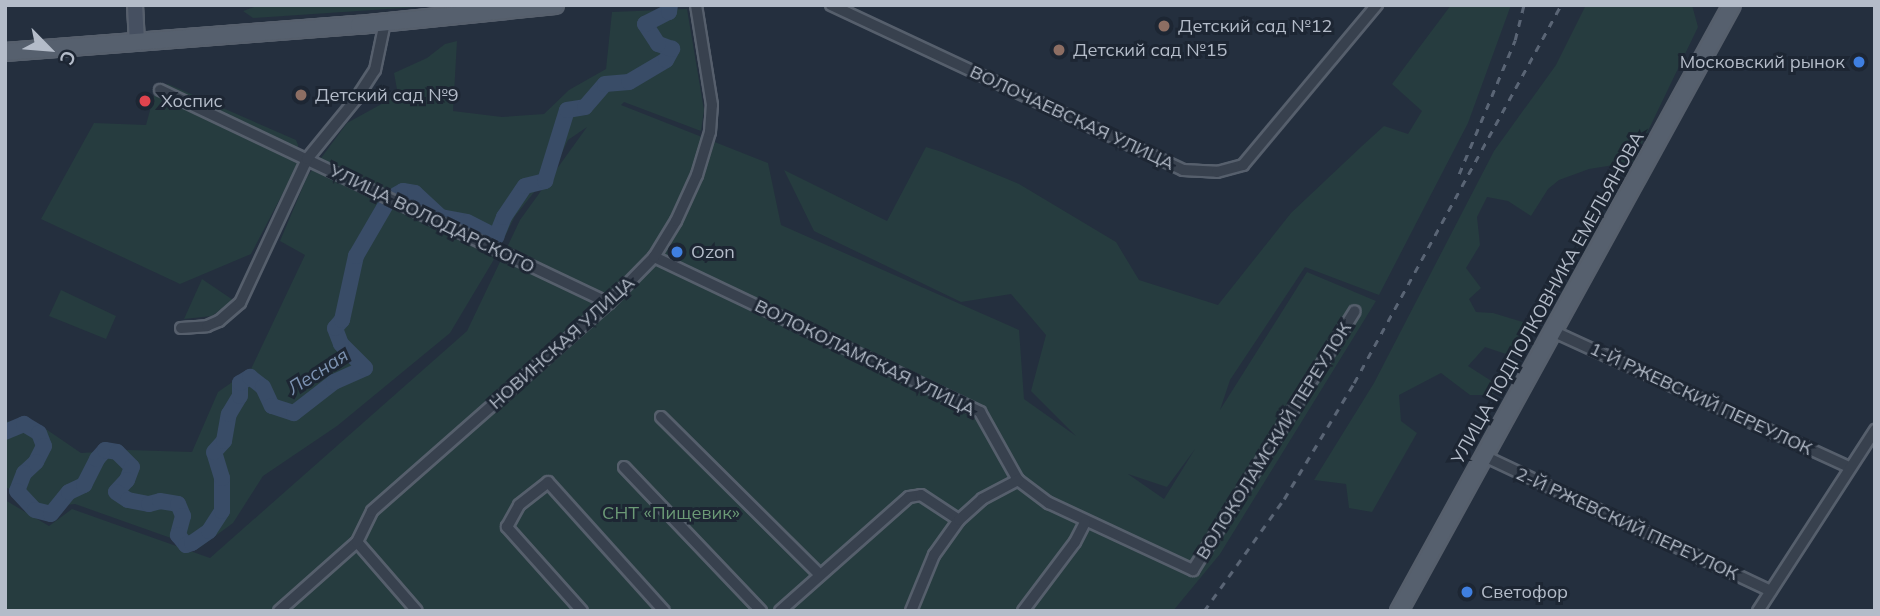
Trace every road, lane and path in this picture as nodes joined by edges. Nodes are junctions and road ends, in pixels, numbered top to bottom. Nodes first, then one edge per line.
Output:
1 (135, 5) edge
2 (555, 5) edge
3 (696, 5) edge
4 (831, 5) edge
5 (1377, 5) edge
6 (1732, 5) edge
7 (385, 22) junction
8 (137, 40) junction
9 (5, 52) edge
10 (160, 90) dead end
11 (307, 159) junction
12 (654, 257) junction
13 (609, 303) junction
14 (1355, 312) dead end
15 (181, 328) dead end
16 (1552, 331) junction
17 (661, 417) dead end
18 (1875, 430) edge
19 (1484, 456) junction
20 (624, 467) dead end
21 (1849, 467) junction
22 (1018, 480) junction
23 (959, 520) junction
24 (1085, 522) junction
25 (357, 542) junction
26 (1193, 570) joint
27 (819, 574) junction
28 (1771, 591) junction
29 (279, 611) edge
30 (417, 611) edge
31 (582, 611) edge
32 (664, 611) edge
33 (761, 611) edge
34 (780, 611) edge
35 (911, 611) edge
36 (1023, 611) edge
37 (1399, 611) edge
38 (1758, 611) edge

1 - 8 main road
2 - 7 main road
3 - 12 street, НОВИНСКАЯ УЛИЦА
4 - 5 street, ВОЛОЧАЕВСКАЯ УЛИЦА
6 - 16 main road, УЛИЦА ПОДПОЛКОВНИКА ЕМЕЛЬЯНОВА
7 - 8 main road
7 - 11 street
8 - 9 main road
10 - 11 street
11 - 13 street, УЛИЦА ВОЛОДАРСКОГО
11 - 15 street, УЛИЦА ВОЛОДАРСКОГО
12 - 13 street, НОВИНСКАЯ УЛИЦА
12 - 22 street, ВОЛОКОЛАМСКАЯ УЛИЦА
13 - 25 street, НОВИНСКАЯ УЛИЦА
14 - 26 street, ВОЛОКОЛАМСКИЙ ПЕРЕУЛОК
16 - 19 main road, УЛИЦА ПОДПОЛКОВНИКА ЕМЕЛЬЯНОВА
16 - 21 street, 1-Й РЖЕВСКИЙ ПЕРЕУЛОК
17 - 27 street
18 - 21 street
19 - 28 street, 2-Й РЖЕВСКИЙ ПЕРЕУЛОК
19 - 37 main road, УЛИЦА ПОДПОЛКОВНИКА ЕМЕЛЬЯНОВА
20 - 33 street
21 - 28 street
22 - 23 street
22 - 24 street, ВОЛОКОЛАМСКАЯ УЛИЦА
23 - 27 street
23 - 35 street
24 - 26 street, ВОЛОКОЛАМСКАЯ УЛИЦА
24 - 36 street
25 - 29 street, НОВИНСКАЯ УЛИЦА
25 - 30 street
27 - 34 street
28 - 38 street
31 - 32 street

